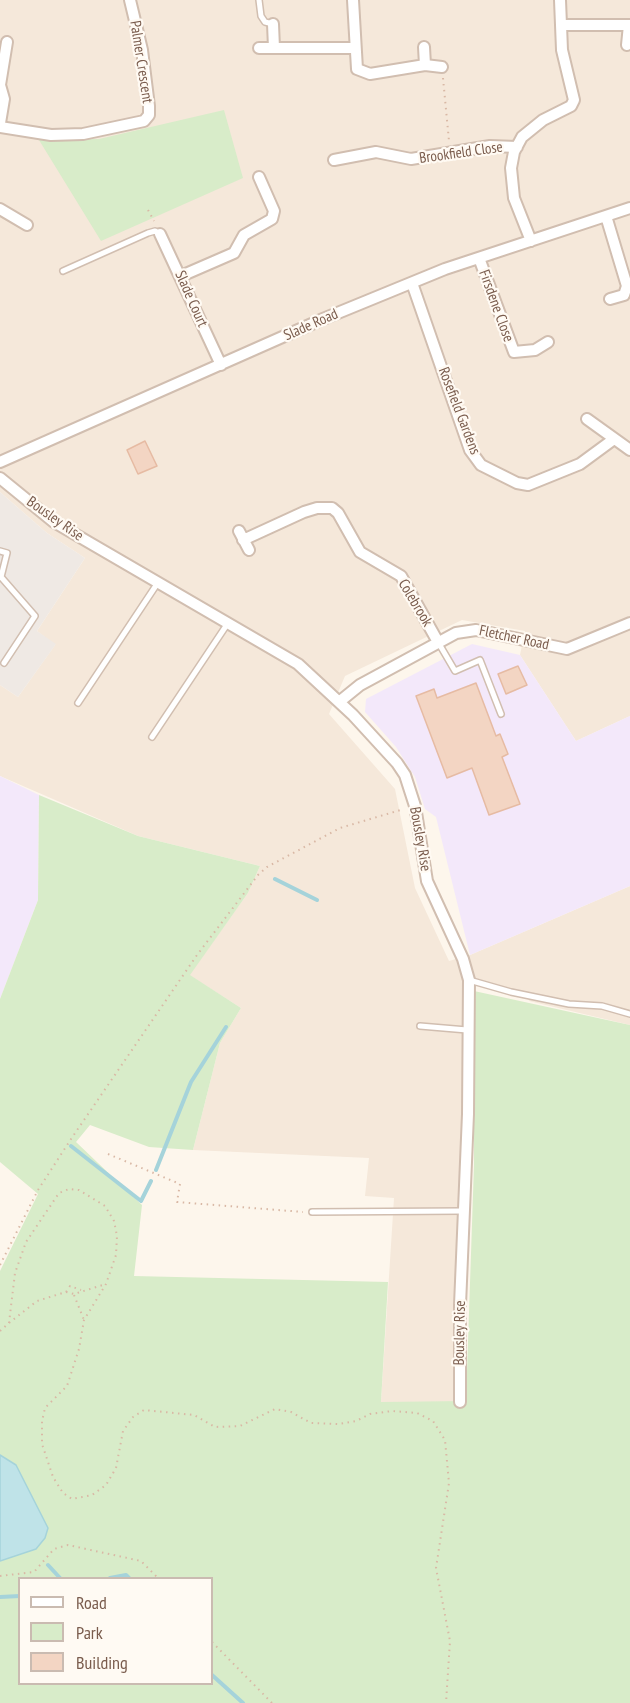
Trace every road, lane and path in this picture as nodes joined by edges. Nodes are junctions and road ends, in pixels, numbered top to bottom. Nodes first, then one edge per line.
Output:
1 (130, 0) edge
2 (259, 0) edge
3 (353, 0) edge
4 (560, 0) edge
5 (273, 24) joint
6 (561, 25) junction
7 (629, 25) edge
8 (7, 42) dead end
9 (627, 45) dead end
10 (424, 46) dead end
11 (259, 48) dead end
12 (274, 48) junction
13 (354, 48) junction
14 (425, 65) junction
15 (442, 68) joint
16 (0, 125) edge
17 (517, 147) junction
18 (450, 153) junction
19 (334, 160) dead end
20 (260, 177) dead end
21 (630, 208) edge
22 (0, 209) edge
23 (606, 216) junction
24 (27, 225) dead end
25 (160, 234) joint
26 (531, 241) junction
27 (479, 258) junction
28 (63, 271) dead end
29 (181, 276) junction
30 (412, 283) junction
31 (610, 299) dead end
32 (548, 342) dead end
33 (221, 365) junction
34 (587, 419) dead end
35 (614, 439) junction
36 (630, 450) edge
37 (0, 462) edge
38 (0, 478) edge
39 (244, 540) dead end
40 (0, 551) edge
41 (157, 584) junction
42 (630, 622) edge
43 (228, 623) junction
44 (438, 642) junction
45 (4, 663) dead end
46 (339, 702) junction
47 (78, 703) dead end
48 (501, 714) dead end
49 (152, 737) dead end
50 (414, 806) junction
51 (469, 980) junction
52 (630, 1014) edge
53 (420, 1026) dead end
54 (467, 1030) junction
55 (108, 1154) dead end
56 (464, 1210) junction
57 (312, 1212) joint
58 (0, 1265) edge
59 (106, 1284) junction
60 (81, 1290) junction
61 (66, 1292) junction
62 (74, 1294) junction
63 (84, 1320) junction
64 (9, 1323) junction
65 (0, 1331) edge
66 (460, 1402) dead end
67 (0, 1576) edge
68 (157, 1577) edge
69 (213, 1643) edge
70 (272, 1703) edge
71 (446, 1703) edge

1 - 16 street, Palmer Crescent
2 - 5 lane
3 - 13 street
4 - 6 street
5 - 12 street
6 - 7 street
6 - 17 street
7 - 9 street
8 - 16 street
10 - 14 street
11 - 12 street
12 - 13 street
13 - 14 street
14 - 15 street
15 - 18 path
17 - 18 street, Brookfield Close
17 - 26 street
18 - 19 street, Brookfield Close
20 - 29 street
21 - 23 street, Slade Road
22 - 24 street
23 - 26 street, Slade Road
23 - 31 street
25 - 28 lane
25 - 29 street, Slade Court
26 - 27 street, Slade Road
27 - 30 street, Slade Road
27 - 32 street, Firsdene Close
29 - 33 street, Slade Court
30 - 33 street, Slade Road
30 - 35 street, Rosefield Gardens
33 - 37 street, Slade Road
34 - 35 street
35 - 36 street
38 - 41 street, Bousley Rise
39 - 44 street, Colebrook
40 - 45 lane
41 - 43 street, Bousley Rise
41 - 47 lane
42 - 44 street, Fletcher Road
43 - 46 street, Bousley Rise
43 - 49 lane
44 - 46 street, Fletcher Road
44 - 48 lane
46 - 50 street, Bousley Rise
50 - 51 street, Bousley Rise
50 - 58 path
51 - 52 lane
51 - 54 street, Bousley Rise
53 - 54 lane
54 - 56 street, Bousley Rise
55 - 57 path
56 - 57 lane
56 - 66 street, Bousley Rise
59 - 60 path
59 - 63 path
59 - 64 path
60 - 61 path
60 - 62 path
61 - 62 path
61 - 64 path
62 - 63 path
63 - 71 path
64 - 65 path
67 - 68 path
69 - 70 path

